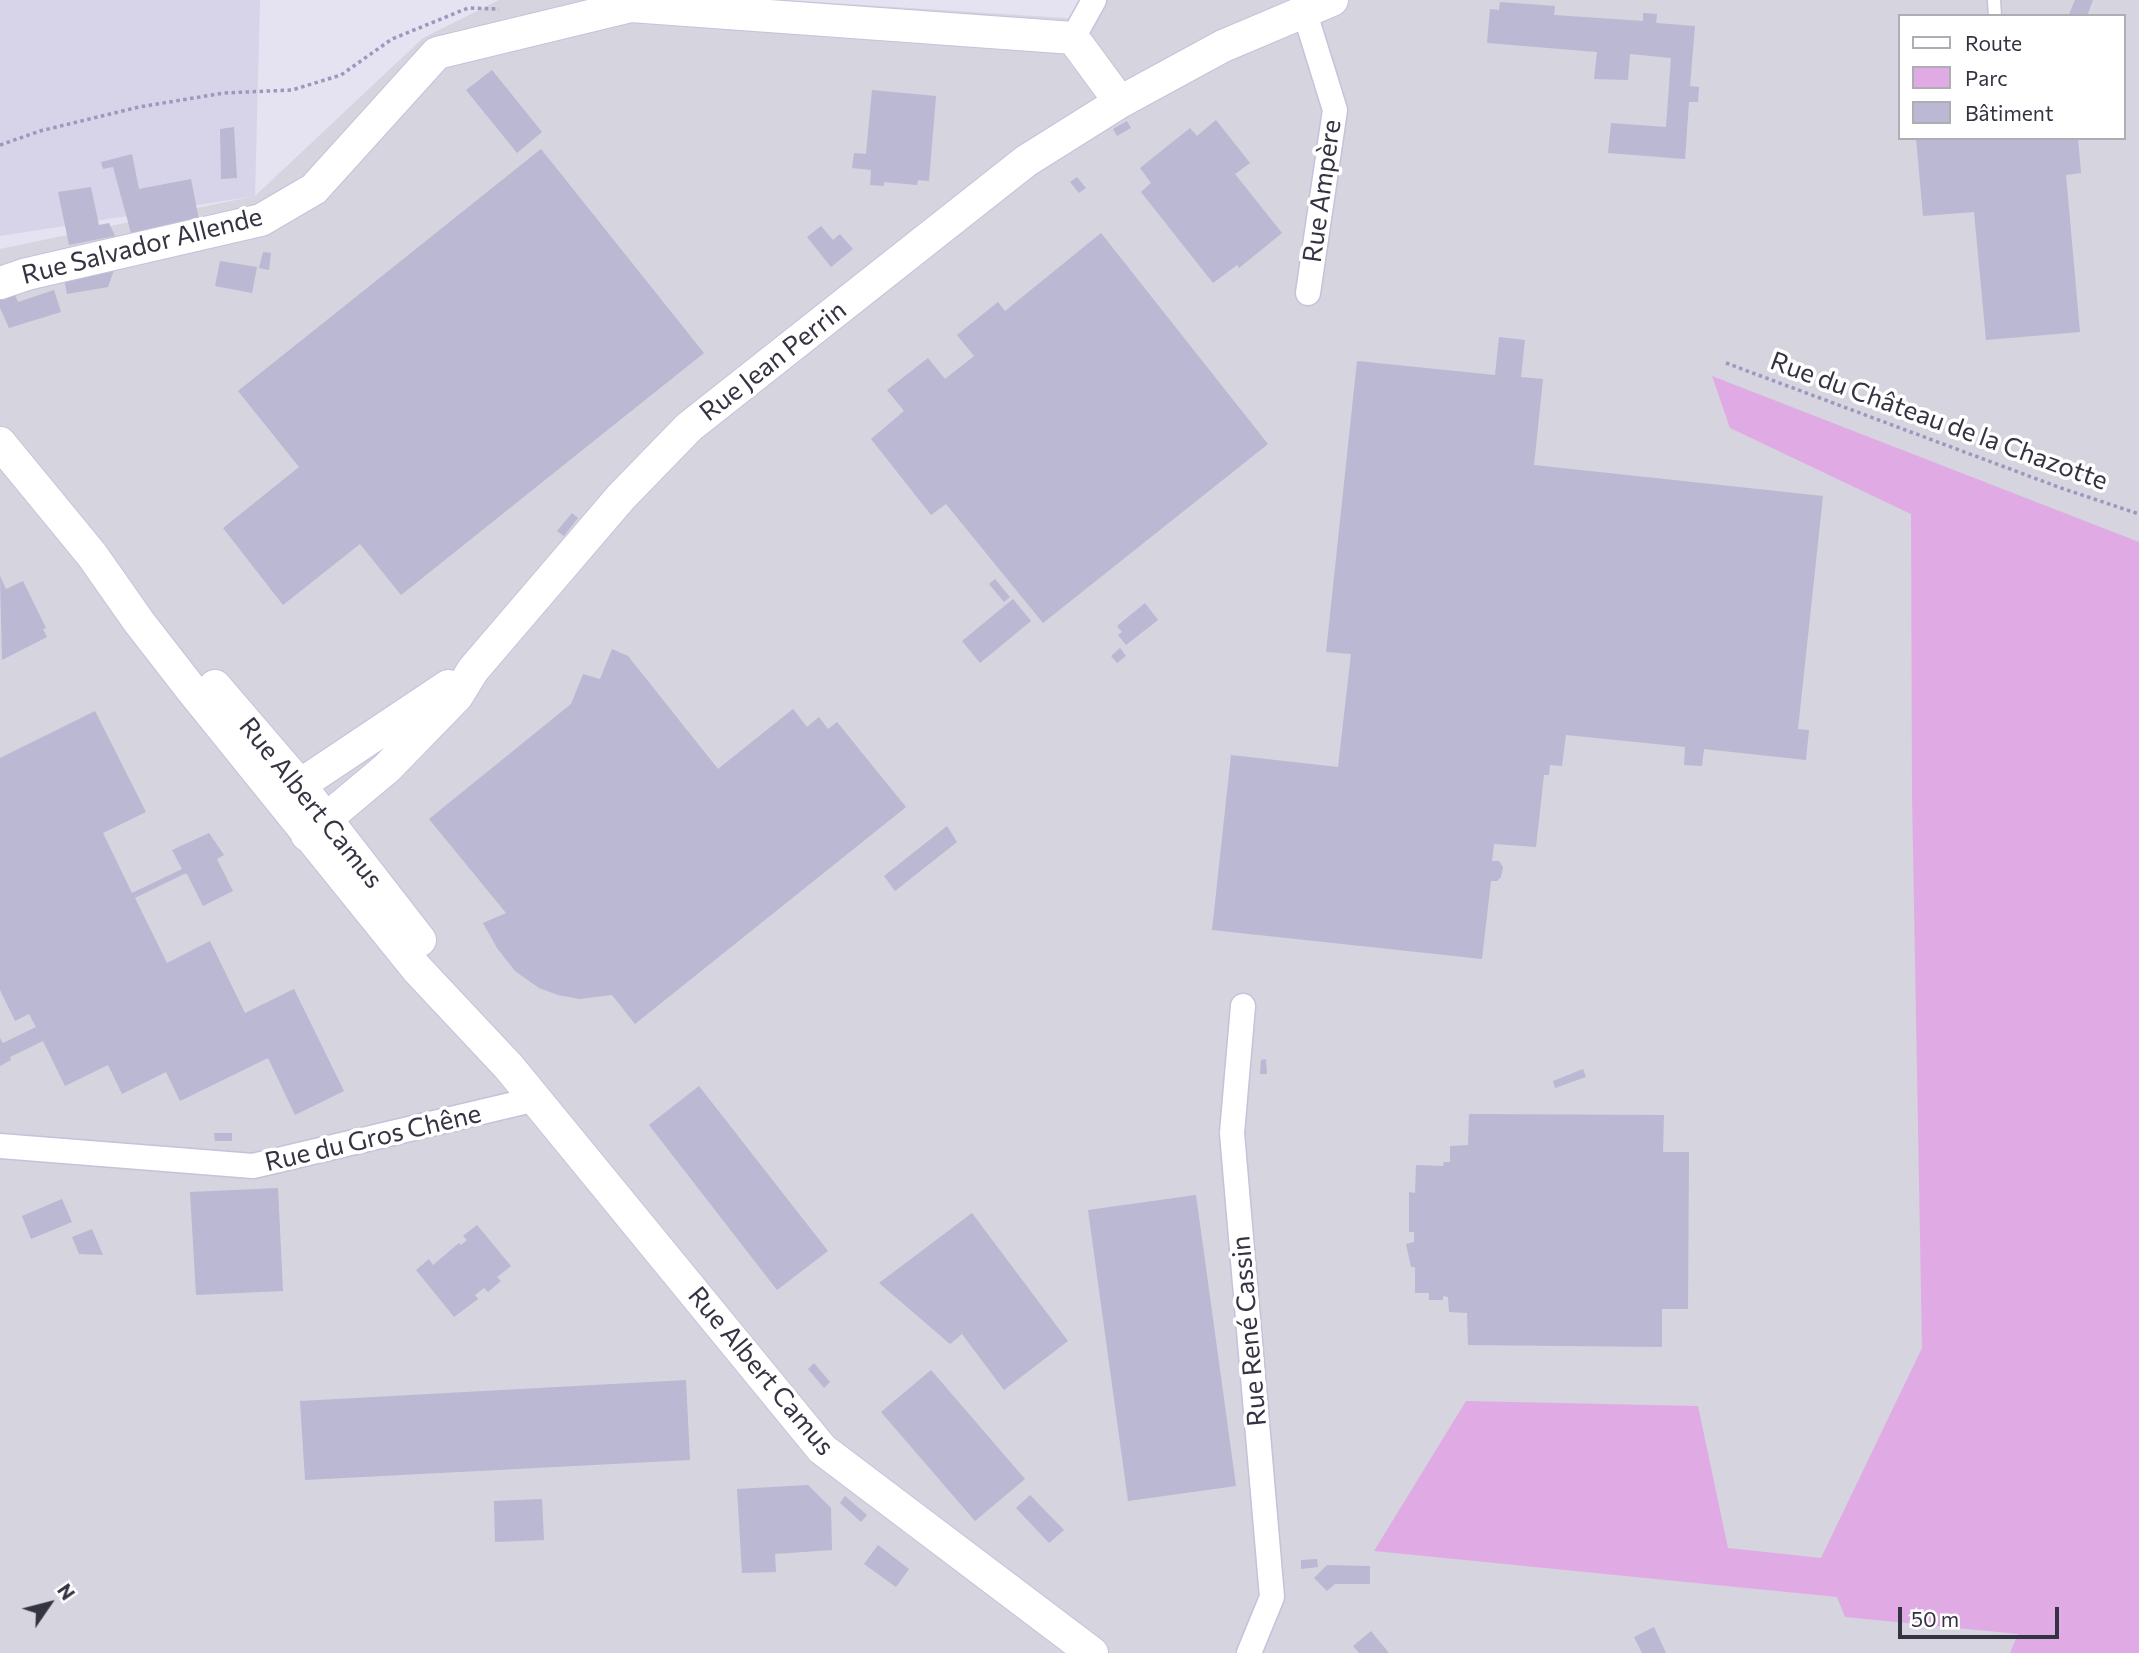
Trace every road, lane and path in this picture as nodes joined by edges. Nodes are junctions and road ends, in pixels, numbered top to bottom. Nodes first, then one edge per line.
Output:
1 (1094, 0) edge
2 (1318, 5) edge
3 (792, 9) edge
4 (532, 30) junction
5 (1073, 38) junction
6 (1120, 103) junction
7 (0, 145) edge
8 (0, 283) edge
9 (1308, 293) dead end
10 (1726, 363) dead end
11 (0, 443) edge
12 (2139, 514) edge
13 (473, 670) junction
14 (289, 791) junction
15 (317, 827) junction
16 (1243, 1006) dead end
17 (536, 1099) junction
18 (0, 1146) edge
19 (1092, 1653) edge
20 (1249, 1653) edge

1 - 5 street
2 - 6 street
2 - 9 street, Rue Ampère
3 - 4 street, Rue Salvador Allende
3 - 5 street, Rue Salvador Allende
4 - 7 path
4 - 8 street, Rue Salvador Allende
5 - 6 street
6 - 13 street, Rue Jean Perrin
10 - 12 path, Rue du Château de la Chazotte
11 - 14 street, Rue Albert Camus
13 - 14 street, Rue Jean Perrin
13 - 15 street, Rue Jean Perrin
14 - 15 street, Rue Albert Camus
15 - 17 street, Rue Albert Camus
16 - 20 street, Rue René Cassin
17 - 18 street, Rue du Gros Chêne
17 - 19 street, Rue Albert Camus

